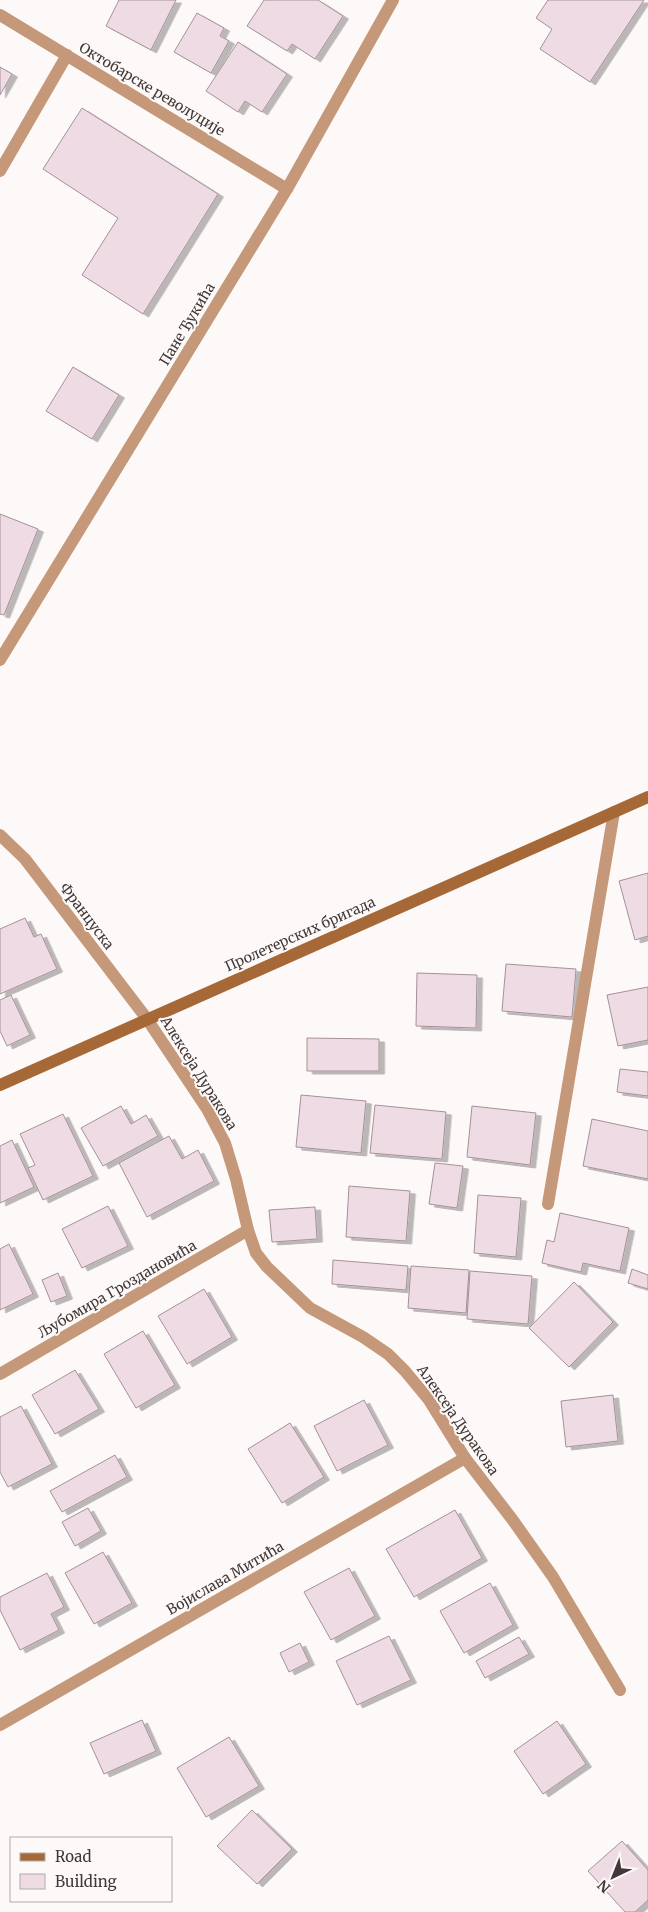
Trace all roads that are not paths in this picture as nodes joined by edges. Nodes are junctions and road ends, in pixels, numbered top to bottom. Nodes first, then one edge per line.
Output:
1 (393, 0) edge
2 (0, 15) edge
3 (68, 55) junction
4 (0, 171) edge
5 (287, 189) junction
6 (0, 660) edge
7 (648, 797) edge
8 (614, 812) junction
9 (0, 835) edge
10 (147, 1019) junction
11 (0, 1085) edge
12 (548, 1204) dead end
13 (248, 1230) junction
14 (0, 1374) edge
15 (465, 1458) junction
16 (620, 1690) dead end
17 (0, 1725) edge

1 - 5 street, Пане Ђукића
2 - 3 street, Октобарске револуције
3 - 4 street
3 - 5 street, Октобарске револуције
5 - 6 street, Пане Ђукића
7 - 8 street, Пролетерских бригада
8 - 10 street, Пролетерских бригада
8 - 12 street
9 - 10 street, Француска
10 - 11 street, Пролетерских бригада
10 - 13 street, Алексеја Дуракова
13 - 14 street, Љубомира Гроздановића
13 - 15 street, Алексеја Дуракова
15 - 16 street, Алексеја Дуракова
15 - 17 street, Војислава Митића

